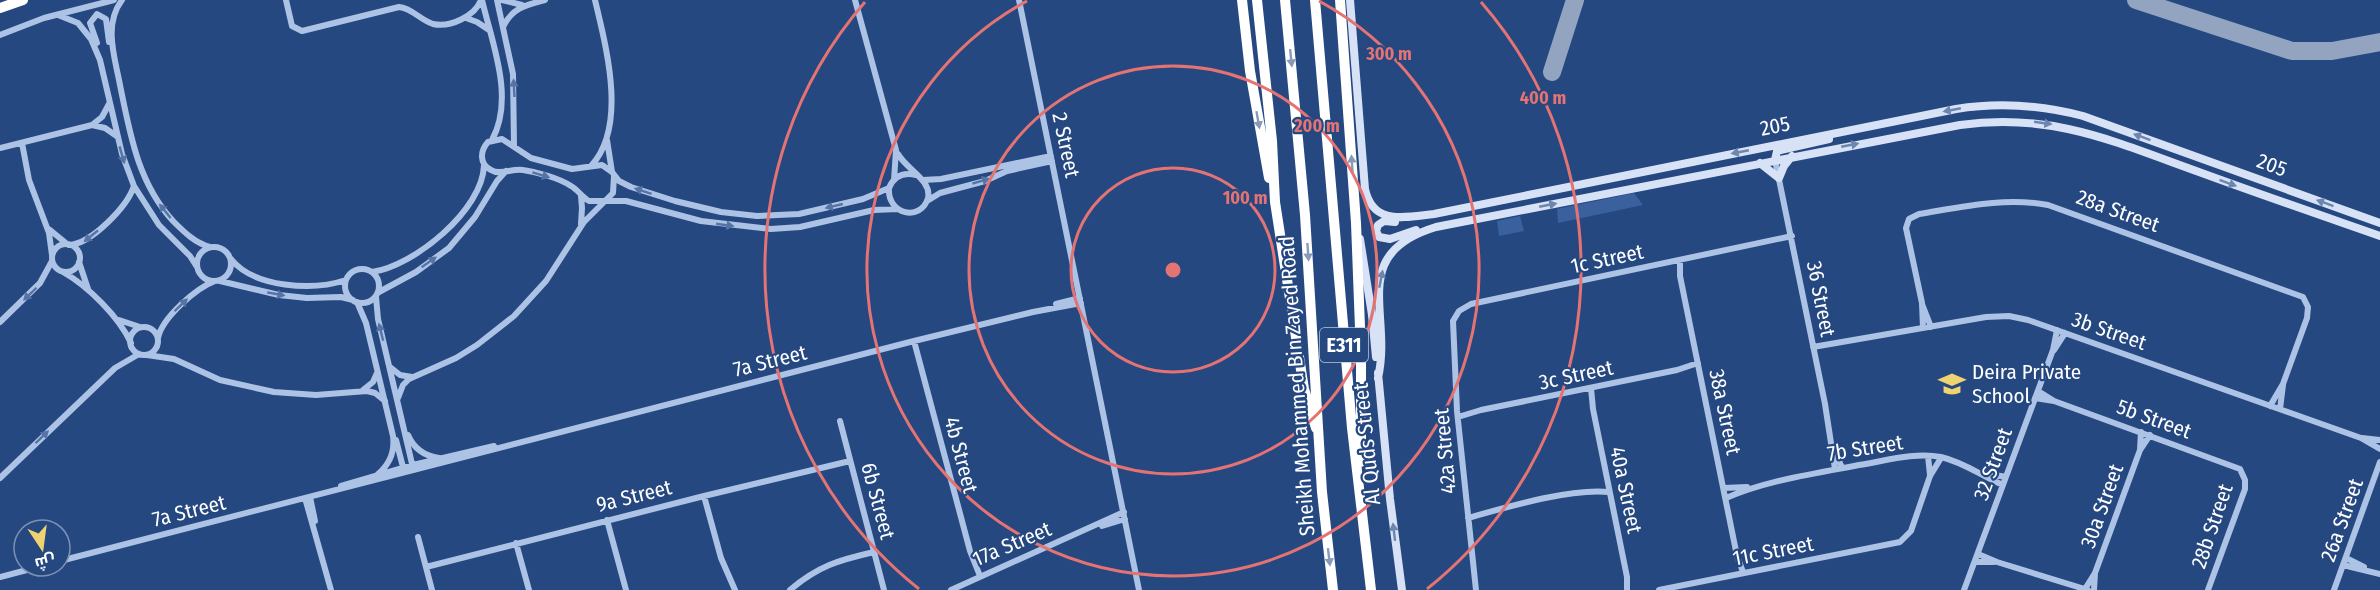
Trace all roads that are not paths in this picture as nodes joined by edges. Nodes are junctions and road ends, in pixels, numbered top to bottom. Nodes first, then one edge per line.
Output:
1 (23, 0) edge
2 (114, 0) edge
3 (122, 0) edge
4 (286, 0) edge
5 (482, 0) edge
6 (497, 0) edge
7 (502, 0) edge
8 (546, 0) edge
9 (595, 0) edge
10 (855, 0) edge
11 (1019, 0) edge
12 (1242, 0) edge
13 (1257, 0) edge
14 (1285, 0) edge
15 (1315, 0) edge
16 (1350, 0) edge
17 (1341, 3) edge
18 (525, 5) junction
19 (0, 8) edge
20 (58, 15) junction
21 (466, 18) junction
22 (503, 27) junction
23 (489, 30) junction
24 (0, 35) edge
25 (114, 57) junction
26 (100, 60) junction
27 (110, 103) junction
28 (92, 125) junction
29 (1842, 131) junction
30 (118, 136) junction
31 (607, 137) junction
32 (492, 140) junction
33 (22, 143) junction
34 (514, 147) junction
35 (0, 148) edge
36 (896, 150) junction
37 (1792, 156) junction
38 (1052, 158) junction
39 (1775, 160) junction
40 (1760, 163) junction
41 (1028, 164) junction
42 (484, 165) junction
43 (590, 166) junction
44 (506, 171) junction
45 (613, 174) junction
46 (916, 175) junction
47 (1779, 178) junction
48 (894, 180) junction
49 (923, 180) junction
50 (134, 186) junction
51 (890, 188) junction
52 (580, 194) junction
53 (605, 201) junction
54 (927, 201) junction
55 (1275, 202) junction
56 (898, 209) junction
57 (1434, 213) junction
58 (1356, 223) junction
59 (2380, 223) edge
60 (48, 227) junction
61 (1436, 227) junction
62 (580, 228) junction
63 (2380, 236) edge
64 (1792, 239) junction
65 (68, 245) junction
66 (210, 247) junction
67 (52, 258) junction
68 (231, 259) junction
69 (79, 262) junction
70 (1677, 262) junction
71 (197, 267) junction
72 (63, 272) junction
73 (372, 272) junction
74 (346, 280) junction
75 (217, 281) junction
76 (90, 292) junction
77 (377, 294) junction
78 (355, 301) junction
79 (1080, 301) junction
80 (1459, 311) joint
81 (118, 320) junction
82 (0, 322) edge
83 (1927, 327) junction
84 (144, 328) junction
85 (2056, 330) junction
86 (2065, 333) junction
87 (158, 340) junction
88 (914, 341) junction
89 (130, 343) junction
90 (1814, 349) junction
91 (2053, 350) junction
92 (139, 354) junction
93 (147, 355) junction
94 (174, 359) junction
95 (1698, 366) junction
96 (390, 367) junction
97 (377, 370) junction
98 (413, 377) junction
99 (1378, 378) junction
100 (2283, 384) junction
101 (1588, 389) junction
102 (363, 390) junction
103 (2038, 391) junction
104 (398, 398) junction
105 (2035, 398) junction
106 (2054, 400) junction
107 (385, 401) junction
108 (2271, 406) junction
109 (2280, 409) junction
110 (1458, 414) junction
111 (840, 421) dead end
112 (404, 424) junction
113 (391, 425) junction
114 (2141, 432) junction
115 (2150, 435) junction
116 (1320, 436) junction
117 (2361, 438) junction
118 (2380, 440) edge
119 (516, 443) junction
120 (2380, 449) edge
121 (2140, 450) junction
122 (1928, 456) junction
123 (442, 458) junction
124 (1941, 458) junction
125 (850, 461) junction
126 (2380, 462) edge
127 (413, 468) junction
128 (1838, 468) junction
129 (404, 471) junction
130 (2242, 472) joint
131 (1981, 473) junction
132 (375, 476) junction
133 (1930, 476) junction
134 (2006, 477) junction
135 (0, 478) edge
136 (1608, 482) junction
137 (1358, 483) junction
138 (2003, 485) junction
139 (1753, 487) junction
140 (1724, 488) junction
141 (1589, 490) junction
142 (327, 492) junction
143 (1610, 492) junction
144 (704, 495) junction
145 (307, 497) junction
146 (1726, 498) junction
147 (1468, 515) junction
148 (1124, 516) junction
149 (607, 520) junction
150 (418, 537) dead end
151 (516, 543) junction
152 (874, 552) junction
153 (1978, 554) junction
154 (72, 558) edge
155 (1975, 562) junction
156 (1997, 562) junction
157 (2344, 562) junction
158 (426, 567) junction
159 (1741, 573) junction
160 (2095, 573) junction
161 (2380, 574) edge
162 (980, 576) junction
163 (1627, 577) junction
164 (2087, 589) edge
165 (331, 590) edge
166 (432, 590) edge
167 (529, 590) edge
168 (626, 590) edge
169 (735, 590) edge
170 (790, 590) edge
171 (884, 590) edge
172 (951, 590) edge
173 (1139, 590) edge
174 (1333, 590) edge
175 (1371, 590) edge
176 (1402, 590) edge
177 (1476, 590) edge
178 (1627, 590) edge
179 (1633, 590) edge
180 (1659, 590) edge
181 (1964, 590) edge
182 (2094, 590) edge
183 (2208, 590) edge
184 (2334, 590) edge

1 - 19 highway
2 - 20 street
3 - 25 street
4 - 21 street
5 - 21 street
5 - 23 street
6 - 22 street
7 - 18 street
8 - 18 street
9 - 31 street
10 - 36 street
11 - 38 street, 2 Street
12 -> 55 highway
13 - 55 highway
14 -> 116 highway, Sheikh Mohammed Bin Zayed Road / E311
15 - 137 highway, E311
16 - 57 street, 205
58 -> 17 highway
18 - 22 street
20 - 24 street
20 - 26 street
21 - 23 street
34 -> 22 street
23 - 32 street
25 - 26 street
66 -> 25 street
26 - 27 street
27 - 28 street
27 - 30 street
28 - 30 street
28 - 33 street
29 - 39 street
29 -> 57 street, 205
59 -> 29 street, 205
30 -> 50 street
31 - 43 street
31 - 45 street
32 - 34 street
32 - 42 street
33 - 35 street
33 - 60 street
34 - 43 street
36 - 46 street
36 - 48 street
37 - 39 street, 205
37 - 47 street
37 -> 63 street, 205
38 - 41 street
38 - 79 street, 2 Street
39 - 40 street, 205
39 - 47 street, 36 Street
40 - 47 street
61 -> 40 street, 205
41 - 49 street
54 -> 41 street
42 - 44 street
42 - 73 street
43 - 45 street
44 -> 52 street
77 -> 44 street
51 -> 45 street
45 - 53 street
46 - 48 street
46 - 49 street
47 - 64 street, 36 Street
48 - 51 street
49 - 54 street
50 -> 65 street
50 - 71 street
51 - 56 street
52 - 53 street
52 - 62 street
53 -> 56 street
53 - 62 street
54 - 56 street
55 - 116 highway
57 - 61 street
58 - 99 street, Al Quds Street
58 - 137 highway
60 - 65 street
60 - 67 street
99 -> 61 street, 205
62 - 98 street
64 - 70 street, 1c Street
64 - 90 street, 36 Street
65 - 67 street
65 - 69 street
66 - 68 street
66 - 71 street
67 - 72 street
67 -> 82 street
68 - 74 street
68 - 75 street
69 - 72 street
69 - 76 street
70 - 80 street, 1c Street
70 - 95 street, 38a Street
71 - 75 street
72 - 76 street
73 - 74 street
73 - 77 street
74 - 78 street
75 -> 78 street
87 -> 75 street
76 - 81 street
77 - 78 street
96 -> 77 street
78 - 97 street
79 - 88 street, 7a Street
79 - 148 street, 2 Street
80 - 110 street, 42a Street
81 - 84 street
81 - 89 street
83 - 85 street, 3b Street
83 - 90 street, 3b Street
83 - 100 street, 28a Street
84 - 87 street
84 - 89 street
85 - 86 street, 3b Street
85 - 91 street, 32 Street
86 - 91 street, 32 Street
86 - 108 street, 3b Street
87 - 93 street
87 - 94 street
88 - 119 street, 7a Street
88 - 162 street, 4b Street
89 - 92 street
90 - 128 street, 36 Street
91 - 103 street, 32 Street
92 - 93 street
135 -> 92 street
93 - 94 street
94 - 102 street
95 - 101 street, 3c Street
95 - 140 street, 38a Street
96 - 98 street
96 - 104 street
97 - 102 street
97 - 107 street
98 - 104 street
176 -> 99 street, Al Quds Street
100 - 108 street, 28a Street
100 - 109 street, 28a Street
101 - 110 street, 3c Street
101 - 136 street, 40a Street
102 - 107 street
103 - 105 street, 32 Street
103 - 106 street, 5b Street
104 - 112 street
105 - 106 street, 5b Street
105 - 134 street, 32 Street
106 - 114 street, 5b Street
107 - 113 street
108 - 109 street, 3b Street
109 - 117 street, 3b Street
110 - 147 street, 42a Street
111 - 125 street, 6b Street
112 - 123 street
112 - 127 street
113 - 129 street
113 - 132 street
114 - 115 street, 5b Street
114 - 121 street, 30a Street
115 - 121 street, 30a Street
115 - 130 street, 5b Street
116 -> 174 highway, Sheikh Mohammed Bin Zayed Road / E311
117 - 118 street, 3b Street
117 - 120 street, 3b Street
119 - 123 street, 7a Street
119 - 127 street, 7a Street
121 - 160 street, 30a Street
122 - 124 street, 7b Street
122 - 128 street, 7b Street
122 - 133 street
123 - 127 street, 7a Street
124 - 131 street, 7b Street
124 - 133 street
125 - 144 street, 9a Street
125 - 152 street, 6b Street
126 - 157 street, 26a Street
127 - 129 street, 7a Street
128 - 139 street, 7b Street
129 - 132 street, 7a Street
129 - 142 street, 7a Street
130 - 183 street, 28b Street
131 - 134 street, 7b Street
131 - 138 street, 7b Street
132 - 142 street, 7a Street
133 - 159 street, 11c Street
134 - 138 street, 32 Street
136 - 141 street
136 - 143 street, 40a Street
137 - 175 highway, E311
138 - 153 street, 32 Street
139 - 140 street, 7b Street
139 - 146 street, 7b Street
140 - 146 street, 38a Street
141 - 143 street
141 - 147 street
142 - 145 street, 7a Street
143 - 163 street, 40a Street
144 - 149 street, 9a Street
144 - 169 street
145 - 154 street, 7a Street
145 - 165 street
146 - 159 street, 38a Street
147 - 177 street, 42a Street
148 - 162 street, 17a Street
148 - 173 street, 2 Street
149 - 151 street, 9a Street
149 - 168 street
150 - 158 street
151 - 158 street, 9a Street
151 - 167 street
152 - 170 street
152 - 171 street, 6b Street
153 - 155 street, 32 Street
153 - 156 street
155 - 156 street
155 - 181 street, 32 Street
156 - 164 street
157 - 161 street
157 - 184 street, 26a Street
158 - 166 street
159 - 180 street, 11c Street
160 - 164 street, 30a Street
160 - 182 street, 30a Street
162 - 172 street, 17a Street
163 - 178 street, 40a Street
163 - 179 street, 40a Street

